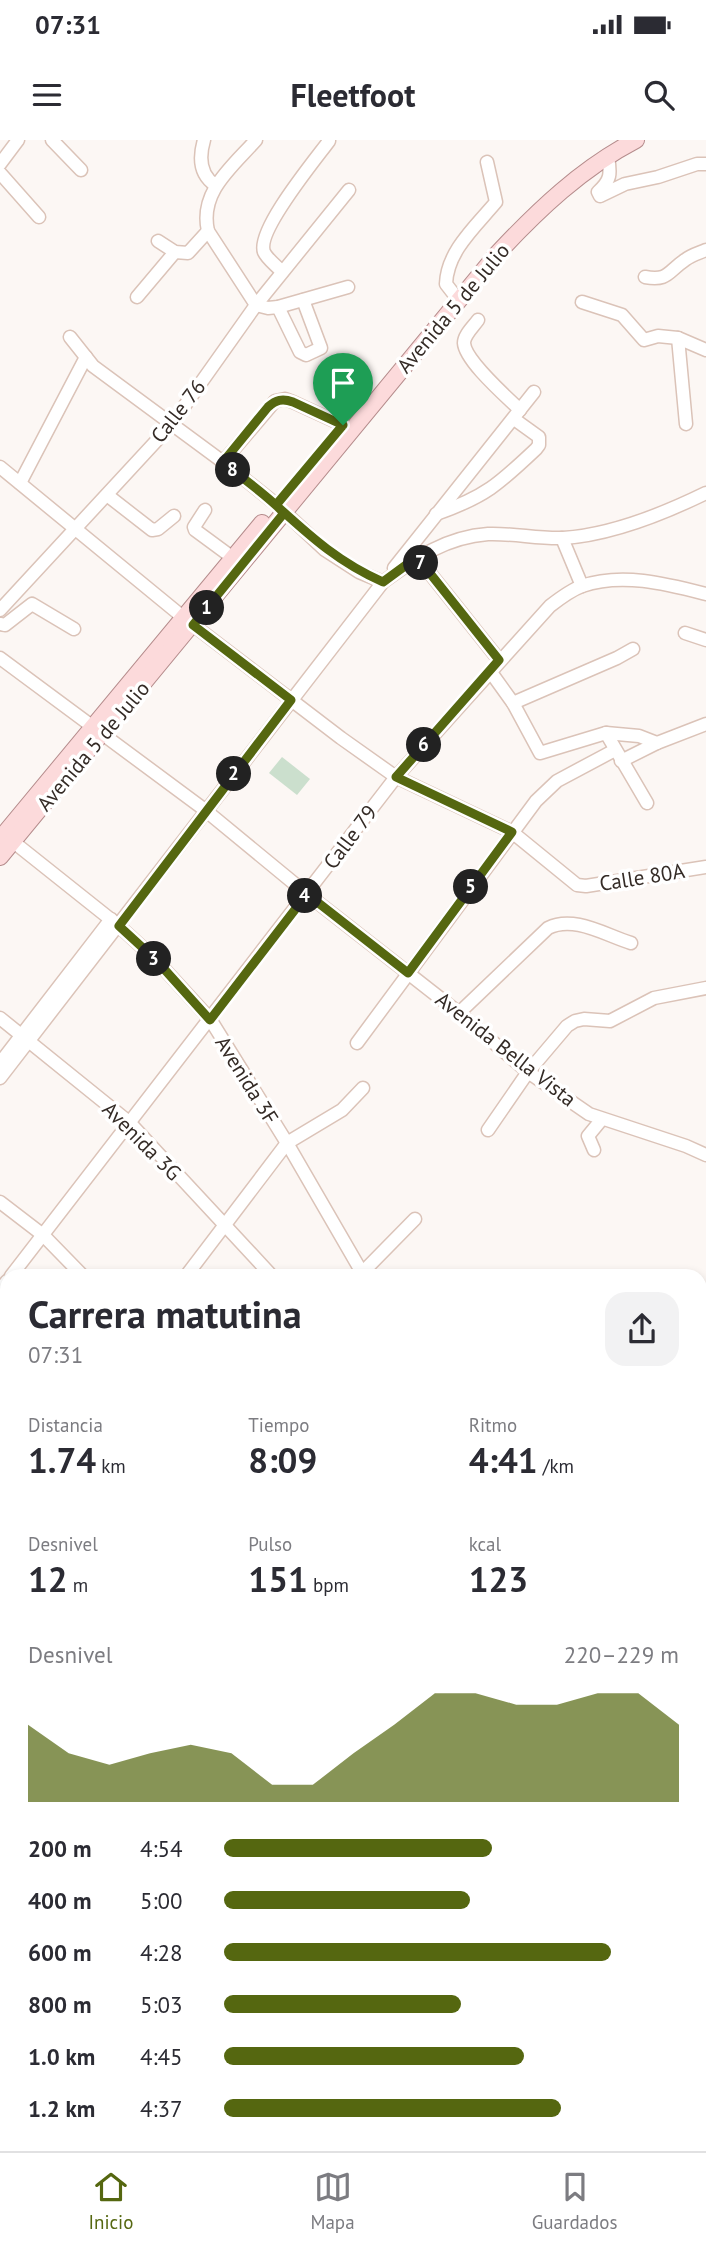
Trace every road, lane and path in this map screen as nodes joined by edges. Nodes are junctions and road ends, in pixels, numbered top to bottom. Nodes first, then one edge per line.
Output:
1 (18, 140) edge
2 (52, 140) edge
3 (204, 140) edge
4 (256, 140) edge
5 (616, 140) edge
6 (635, 140) edge
7 (329, 141) edge
8 (607, 157) junction
9 (487, 162) dead end
10 (0, 164) edge
11 (706, 164) edge
12 (81, 170) dead end
13 (0, 173) edge
14 (215, 185) junction
15 (349, 190) dead end
16 (40, 217) dead end
17 (208, 231) junction
18 (158, 241) dead end
19 (706, 250) edge
20 (174, 251) junction
21 (282, 272) junction
22 (645, 277) dead end
23 (348, 287) dead end
24 (453, 293) junction
25 (136, 297) dead end
26 (303, 300) junction
27 (582, 302) dead end
28 (256, 305) junction
29 (278, 307) junction
30 (478, 320) dead end
31 (70, 337) dead end
32 (678, 338) junction
33 (706, 350) edge
34 (86, 357) junction
35 (534, 392) dead end
36 (517, 414) junction
37 (685, 424) dead end
38 (171, 425) junction
39 (343, 425) junction
40 (223, 462) junction
41 (0, 467) edge
42 (20, 484) junction
43 (706, 494) edge
44 (107, 495) junction
45 (280, 509) junction
46 (205, 510) dead end
47 (436, 514) junction
48 (174, 516) dead end
49 (75, 530) junction
50 (562, 538) junction
51 (417, 557) junction
52 (233, 558) junction
53 (383, 582) junction
54 (582, 586) junction
55 (706, 594) edge
56 (0, 610) edge
57 (189, 621) junction
58 (0, 624) edge
59 (74, 629) dead end
60 (685, 633) dead end
61 (706, 640) edge
62 (633, 649) dead end
63 (0, 658) edge
64 (499, 660) junction
65 (490, 671) junction
66 (291, 700) junction
67 (513, 703) junction
68 (706, 724) edge
69 (98, 730) junction
70 (606, 733) junction
71 (657, 743) junction
72 (618, 756) junction
73 (396, 777) junction
74 (647, 803) dead end
75 (205, 810) junction
76 (512, 832) junction
77 (4, 836) edge
78 (0, 857) edge
79 (705, 866) edge
80 (307, 894) junction
81 (115, 923) junction
82 (631, 943) dead end
83 (408, 973) junction
84 (706, 988) edge
85 (459, 1013) junction
86 (0, 1018) edge
87 (210, 1020) junction
88 (26, 1039) junction
89 (357, 1043) dead end
90 (0, 1063) edge
91 (528, 1072) junction
92 (0, 1078) edge
93 (363, 1087) dead end
94 (602, 1119) junction
95 (130, 1123) junction
96 (488, 1130) dead end
97 (287, 1143) junction
98 (594, 1150) dead end
99 (706, 1155) edge
100 (0, 1202) edge
101 (415, 1219) dead end
102 (224, 1226) junction
103 (43, 1236) junction
104 (17, 1269) edge
105 (76, 1269) edge
106 (191, 1269) edge
107 (265, 1269) edge
108 (359, 1269) edge
109 (368, 1269) edge

1 - 10 street
2 - 12 street
3 - 14 street
4 - 14 street
5 - 24 main road, Avenida 5 de Julio
6 - 8 main road, Avenida 5 de Julio
7 - 21 street
8 - 11 street
8 - 45 main road, Avenida 5 de Julio
9 - 24 street
13 - 16 street
14 - 17 street
15 - 21 street, Calle 76
17 - 20 street
17 - 28 street
18 - 20 street
19 - 22 street
20 - 25 street
21 - 28 street, Calle 76
23 - 26 street
24 - 39 main road, Avenida 5 de Julio
26 - 29 street
26 - 29 street
27 - 32 street
28 - 29 street
28 - 38 street, Calle 76
30 - 36 street
31 - 34 street
32 - 33 street
32 - 37 street
34 - 38 street
34 - 42 street
35 - 36 street
36 - 47 street
36 - 47 street
38 - 40 street
38 - 44 street, Calle 76
39 - 40 street
39 - 45 main road, Avenida 5 de Julio
40 - 45 street
41 - 42 street, Calle 80A
42 - 49 street, Calle 80A
43 - 50 street
44 - 48 street
44 - 49 street, Calle 76
45 - 52 main road, Avenida 5 de Julio
45 - 53 street
45 - 57 main road, Avenida 5 de Julio
46 - 52 street
47 - 53 street
49 - 56 street, Calle 76
49 - 57 street, Calle 80A
50 - 51 street
50 - 54 street
51 - 53 street
51 - 64 street
52 - 57 main road, Avenida 5 de Julio
53 - 66 street
54 - 55 street, Calle 79
54 - 64 street, Calle 79
57 - 66 street, Calle 80A
57 - 69 main road, Avenida 5 de Julio
58 - 59 street
60 - 61 street
62 - 67 street
63 - 69 street, Avenida Bella Vista
64 - 65 street, Calle 79
65 - 67 street
65 - 73 street, Calle 79
66 - 73 street, Calle 80A
66 - 75 street
67 - 70 street
68 - 71 street
69 - 75 street, Avenida Bella Vista
69 - 77 main road, Avenida 5 de Julio
70 - 71 street
70 - 72 street
71 - 72 street
72 - 74 street
72 - 76 street
73 - 76 street, Calle 80A
73 - 80 street, Calle 79
75 - 80 street, Avenida Bella Vista
75 - 81 street
76 - 79 street, Calle 80A
76 - 83 street
77 - 78 main road, Avenida 5 de Julio
77 - 81 street, Avenida 3F
80 - 83 street, Avenida Bella Vista
80 - 87 street, Calle 79
81 - 87 street, Avenida 3F
81 - 88 street
82 - 85 street
83 - 85 street, Avenida Bella Vista
83 - 89 street
84 - 91 street
85 - 91 street, Avenida Bella Vista
86 - 88 street, Avenida 3G
87 - 95 street, Calle 79
87 - 97 street, Avenida 3F
88 - 90 street
88 - 92 street
88 - 95 street, Avenida 3G
91 - 94 street, Avenida Bella Vista
91 - 96 street
93 - 97 street
94 - 98 street
94 - 99 street, Avenida Bella Vista
95 - 102 street, Avenida 3G
95 - 103 street, Calle 79
97 - 102 street
97 - 108 street, Avenida 3F
100 - 103 street
101 - 109 street
102 - 106 street
102 - 107 street, Avenida 3G
103 - 104 street, Calle 79
103 - 105 street

